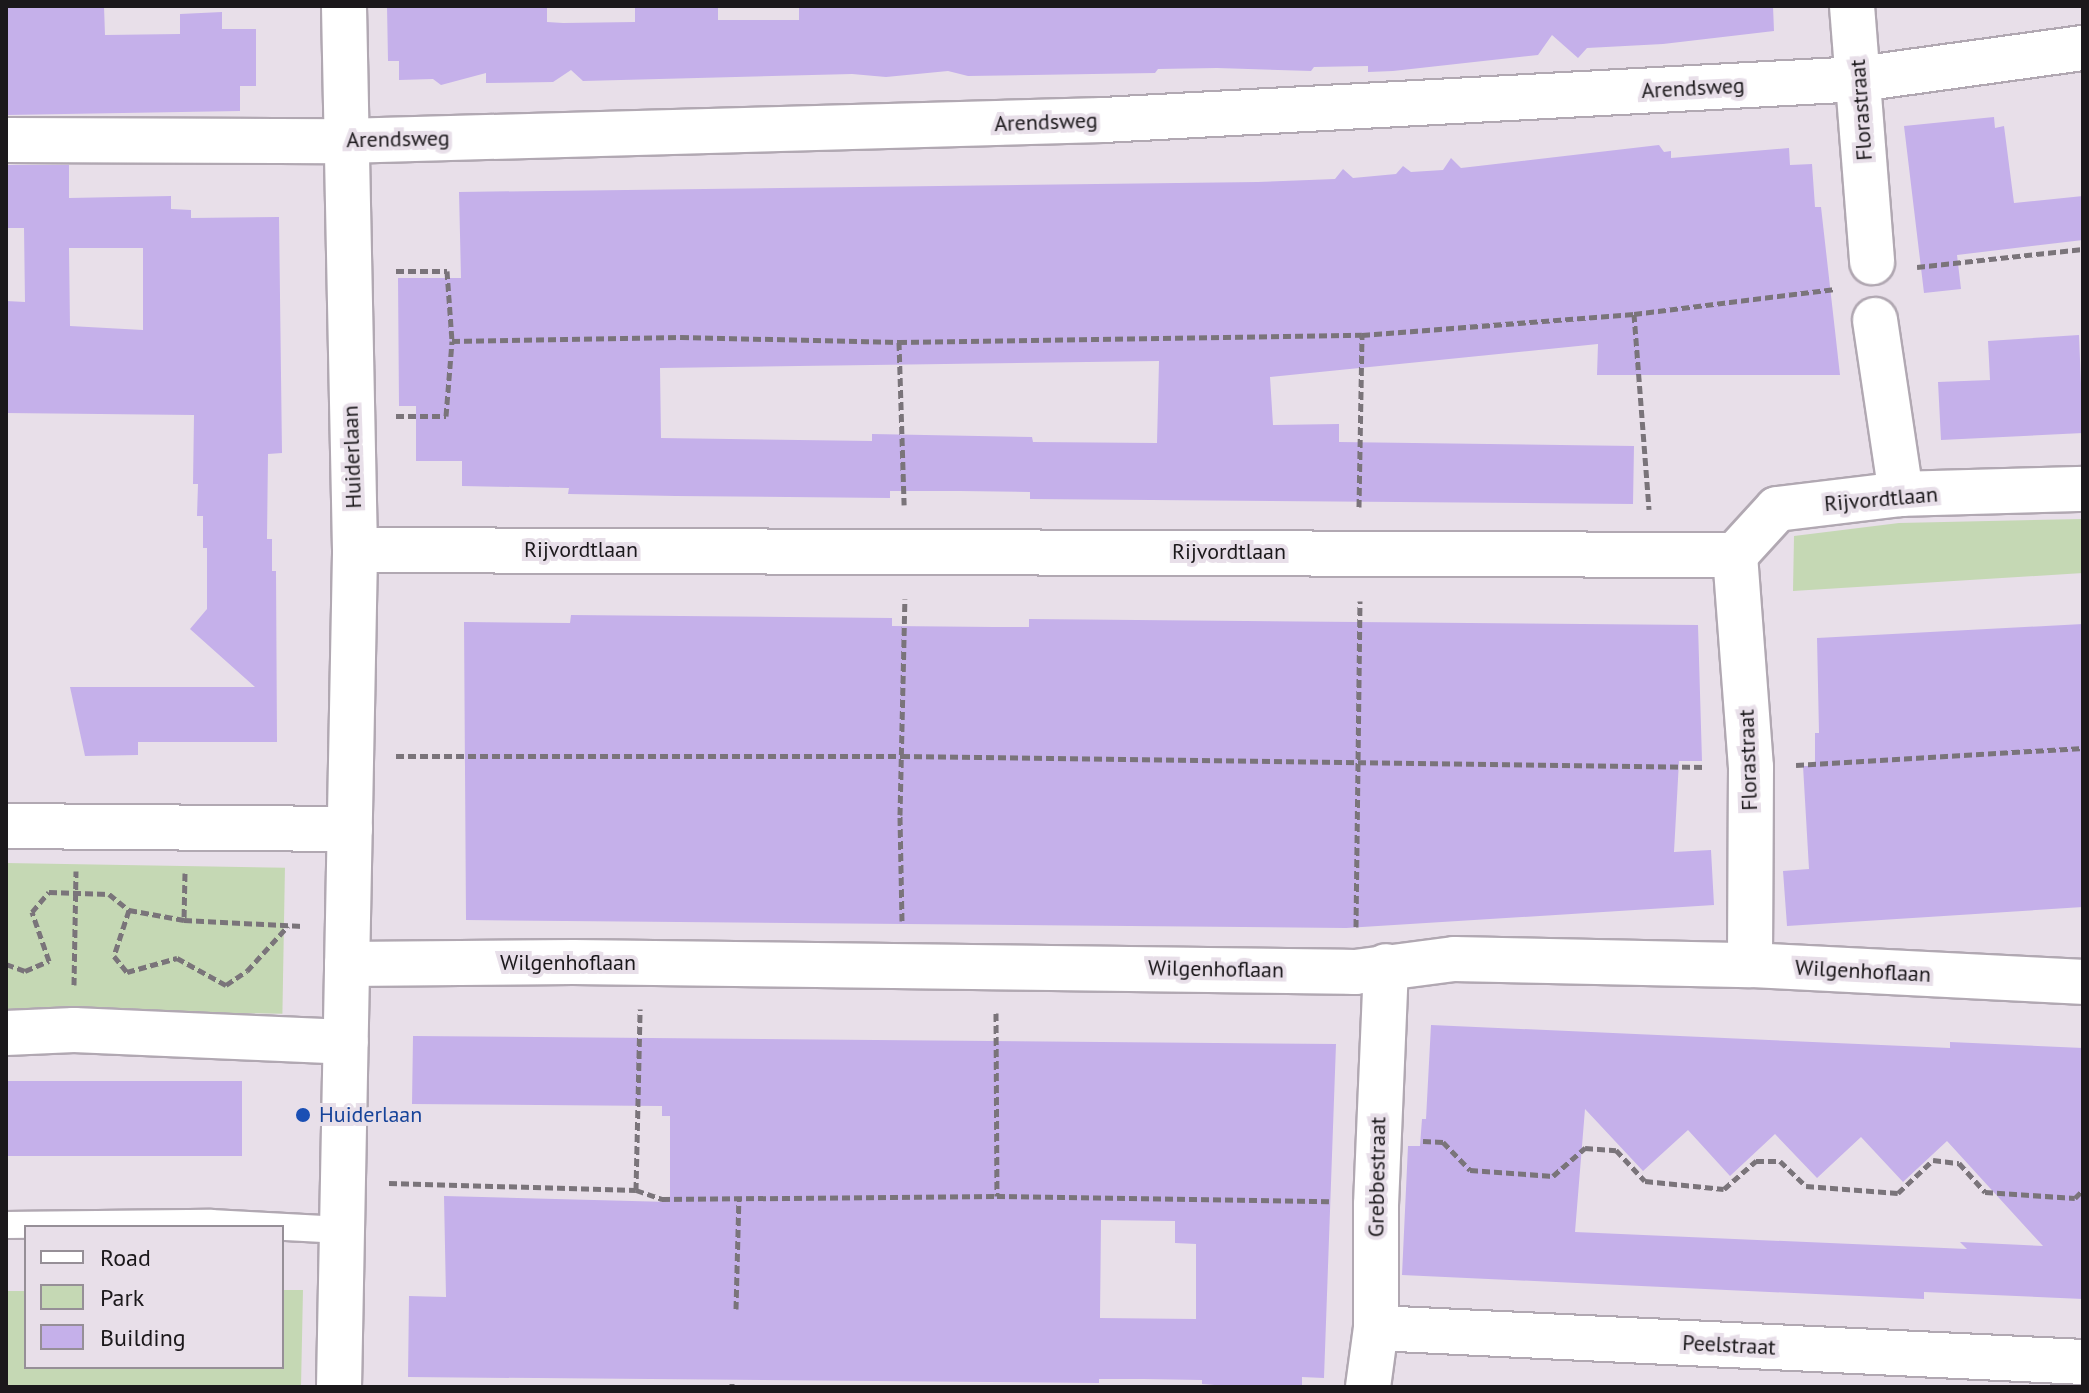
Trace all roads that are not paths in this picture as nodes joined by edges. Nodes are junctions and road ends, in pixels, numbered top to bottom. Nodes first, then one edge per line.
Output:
1 (344, 6) edge
2 (1852, 6) edge
3 (2083, 48) edge
4 (1859, 79) junction
5 (6, 140) edge
6 (344, 141) junction
7 (1873, 273) road end
8 (1875, 320) dead end
9 (2083, 489) edge
10 (1901, 494) junction
11 (355, 550) junction
12 (1735, 555) junction
13 (6, 826) edge
14 (350, 829) junction
15 (348, 946) junction
16 (1750, 965) junction
17 (1371, 969) junction
18 (2083, 982) edge
19 (6, 1033) edge
20 (346, 1042) junction
21 (6, 1225) edge
22 (248, 1225) edge
23 (284, 1227) edge
24 (342, 1230) junction
25 (1376, 1328) junction
26 (2083, 1362) edge
27 (339, 1387) edge
28 (1368, 1387) edge

1 - 6 street, Huiderlaan
2 - 4 street, Florastraat
3 - 4 street, Arendsweg
4 - 6 street, Arendsweg
4 - 7 street, Florastraat
5 - 6 street, Arendsweg
6 - 11 street, Huiderlaan
8 - 10 street
9 - 10 street, Rijvordtlaan
10 - 12 street, Rijvordtlaan
11 - 12 street, Rijvordtlaan
11 - 14 street, Huiderlaan
12 - 16 street, Florastraat
13 - 14 street
14 - 15 street, Huiderlaan
15 - 17 street, Wilgenhoflaan
15 - 20 street, Huiderlaan
16 - 17 street, Wilgenhoflaan
16 - 18 street, Wilgenhoflaan
17 - 25 street, Grebbestraat
19 - 20 street
20 - 24 street, Huiderlaan
21 - 22 lane
23 - 24 lane
24 - 27 street, Huiderlaan
25 - 26 street, Peelstraat
25 - 28 street, Grebbestraat

